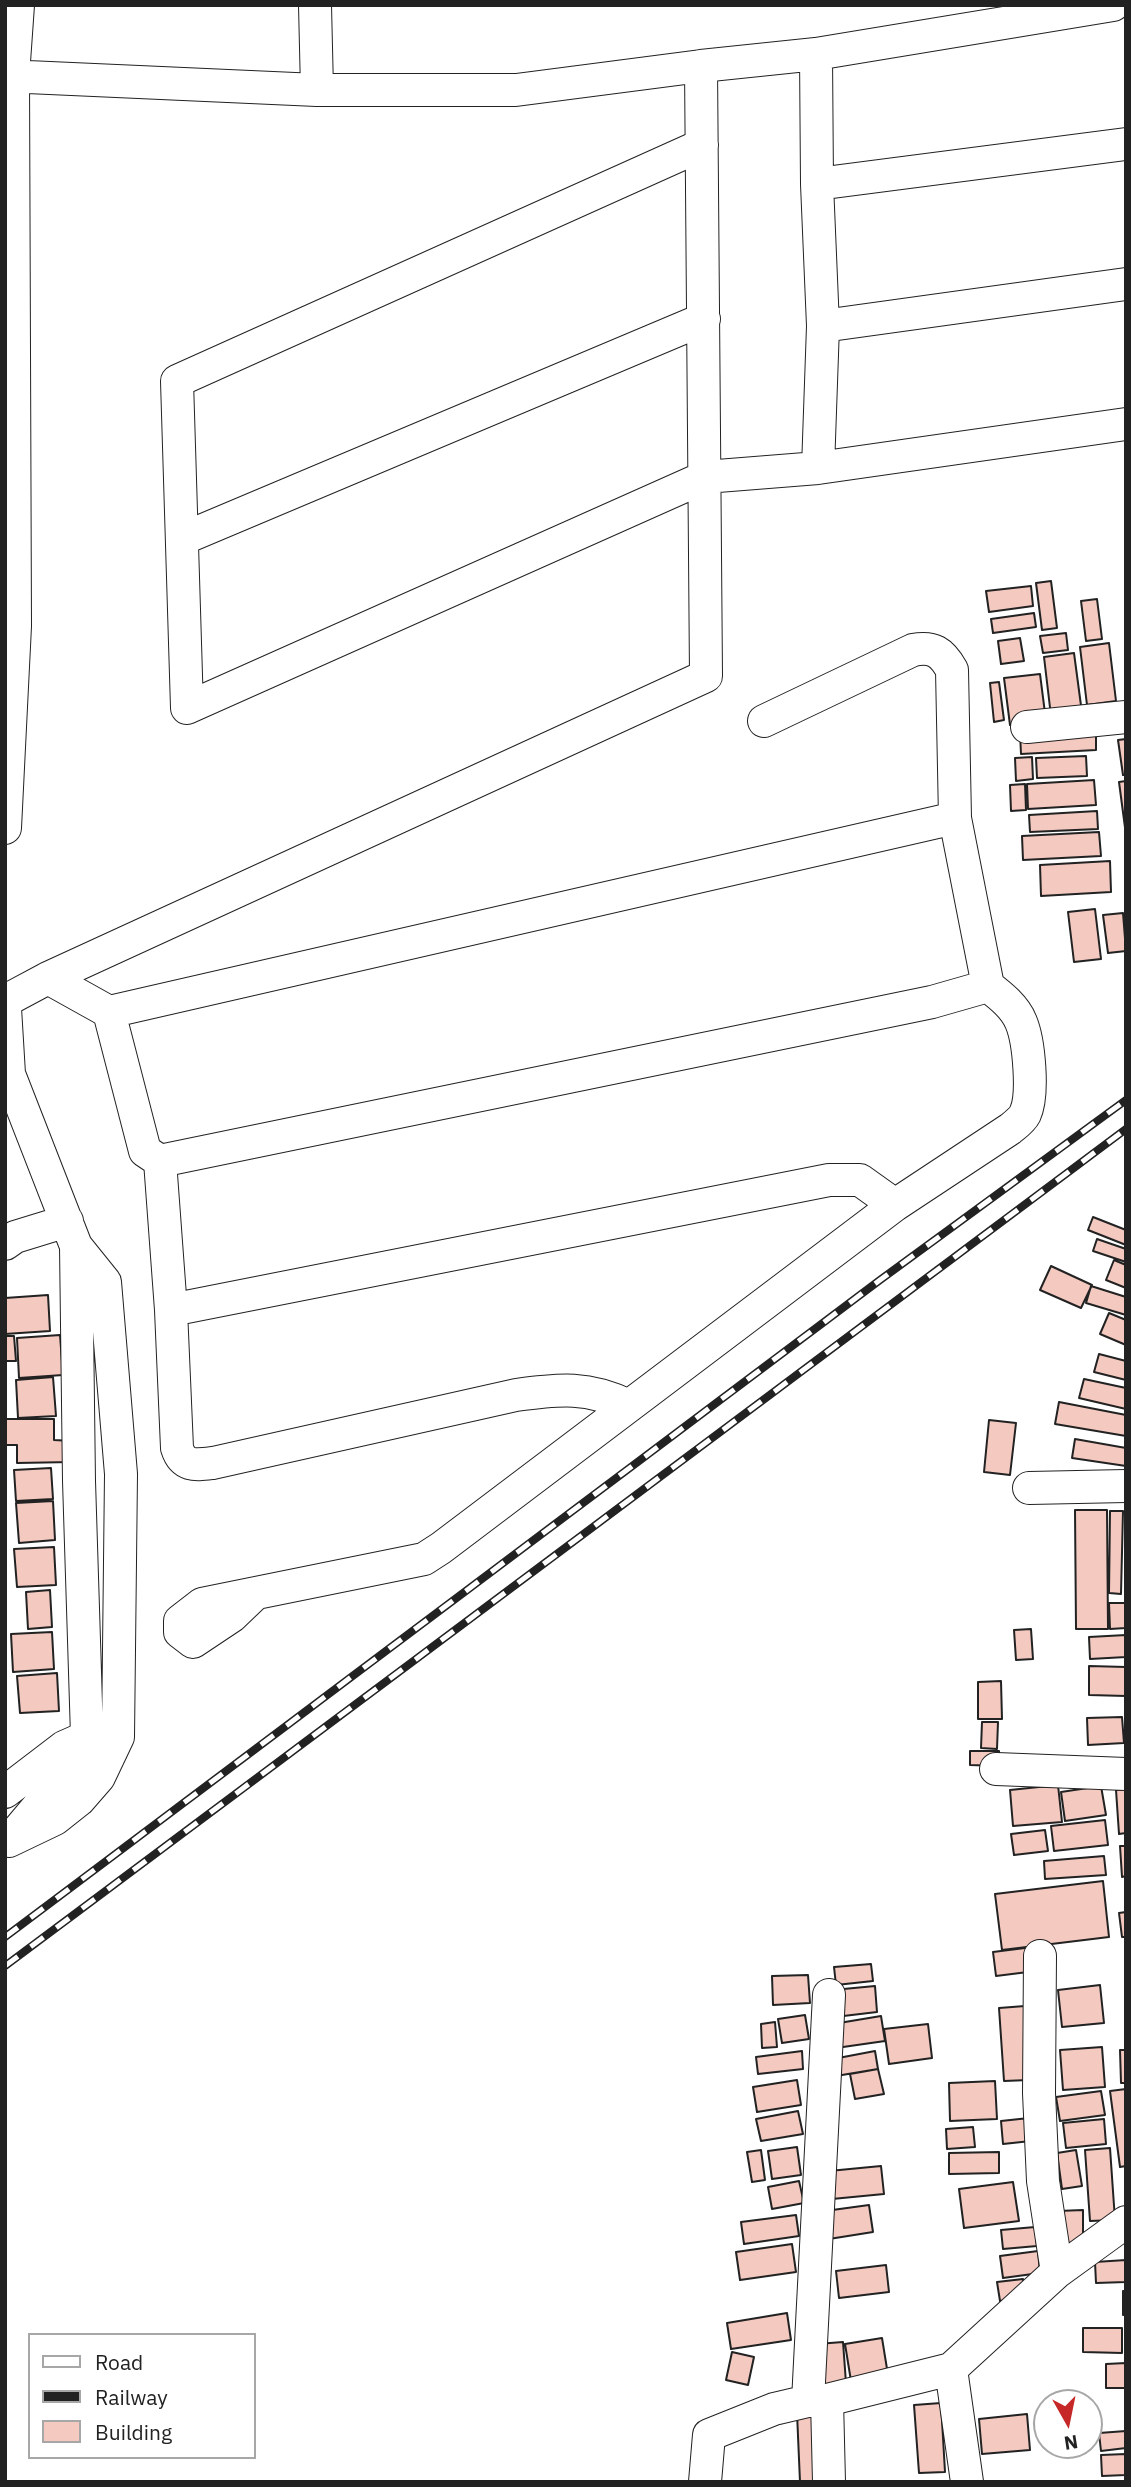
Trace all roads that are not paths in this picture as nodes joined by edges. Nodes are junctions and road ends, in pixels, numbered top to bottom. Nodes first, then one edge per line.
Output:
1 (18, 5) edge
2 (315, 5) edge
3 (1113, 5) edge
4 (816, 54) junction
5 (701, 66) junction
6 (9, 76) edge
7 (317, 90) junction
8 (1126, 144) edge
9 (702, 145) junction
10 (817, 184) junction
11 (1126, 284) edge
12 (704, 319) junction
13 (823, 326) junction
14 (1126, 424) edge
15 (818, 468) junction
16 (705, 477) junction
17 (182, 539) junction
18 (1126, 717) edge
19 (764, 721) dead end
20 (1027, 727) dead end
21 (955, 818) junction
22 (5, 828) edge
23 (48, 978) junction
24 (988, 986) junction
25 (5, 1001) edge
26 (5, 1008) edge
27 (109, 1012) junction
28 (160, 1161) junction
29 (895, 1205) junction
30 (71, 1234) junction
31 (9, 1237) edge
32 (171, 1310) junction
33 (629, 1406) junction
34 (121, 1474) junction
35 (79, 1481) junction
36 (1126, 1486) edge
37 (1028, 1488) dead end
38 (256, 1593) dead end
39 (87, 1736) junction
40 (118, 1737) junction
41 (996, 1769) dead end
42 (1126, 1774) edge
43 (5, 1792) edge
44 (67, 1792) junction
45 (7, 1842) edge
46 (1040, 1956) dead end
47 (829, 1995) dead end
48 (1126, 2222) edge
49 (1057, 2272) junction
50 (951, 2369) junction
51 (817, 2400) junction
52 (705, 2482) edge
53 (828, 2482) edge
54 (967, 2482) edge

1 - 6 street
2 - 7 street
3 - 4 street
4 - 5 street
4 - 10 street
5 - 7 street
5 - 9 street
6 - 7 street
6 - 22 street
8 - 10 street
9 - 12 street
9 - 17 street
10 - 13 street
11 - 13 street
12 - 16 street
12 - 17 street
13 - 15 street
14 - 15 street
15 - 16 street
16 - 17 street
16 - 23 street
18 - 20 street
19 - 21 street
21 - 24 street
21 - 27 street
23 - 25 street
23 - 27 street
24 - 28 street
24 - 29 street
26 - 30 street
27 - 28 street
28 - 32 street
29 - 32 street
29 - 33 street
30 - 31 street
30 - 34 street
30 - 35 street
32 - 33 street
33 - 38 street
34 - 35 street
34 - 40 street
35 - 39 street
36 - 37 street
39 - 40 street
39 - 43 street
39 - 44 street
40 - 44 street
41 - 42 street
44 - 45 street
46 - 49 street
47 - 51 street
48 - 49 street
49 - 50 street
50 - 51 street
50 - 54 street
51 - 52 street
51 - 53 street

